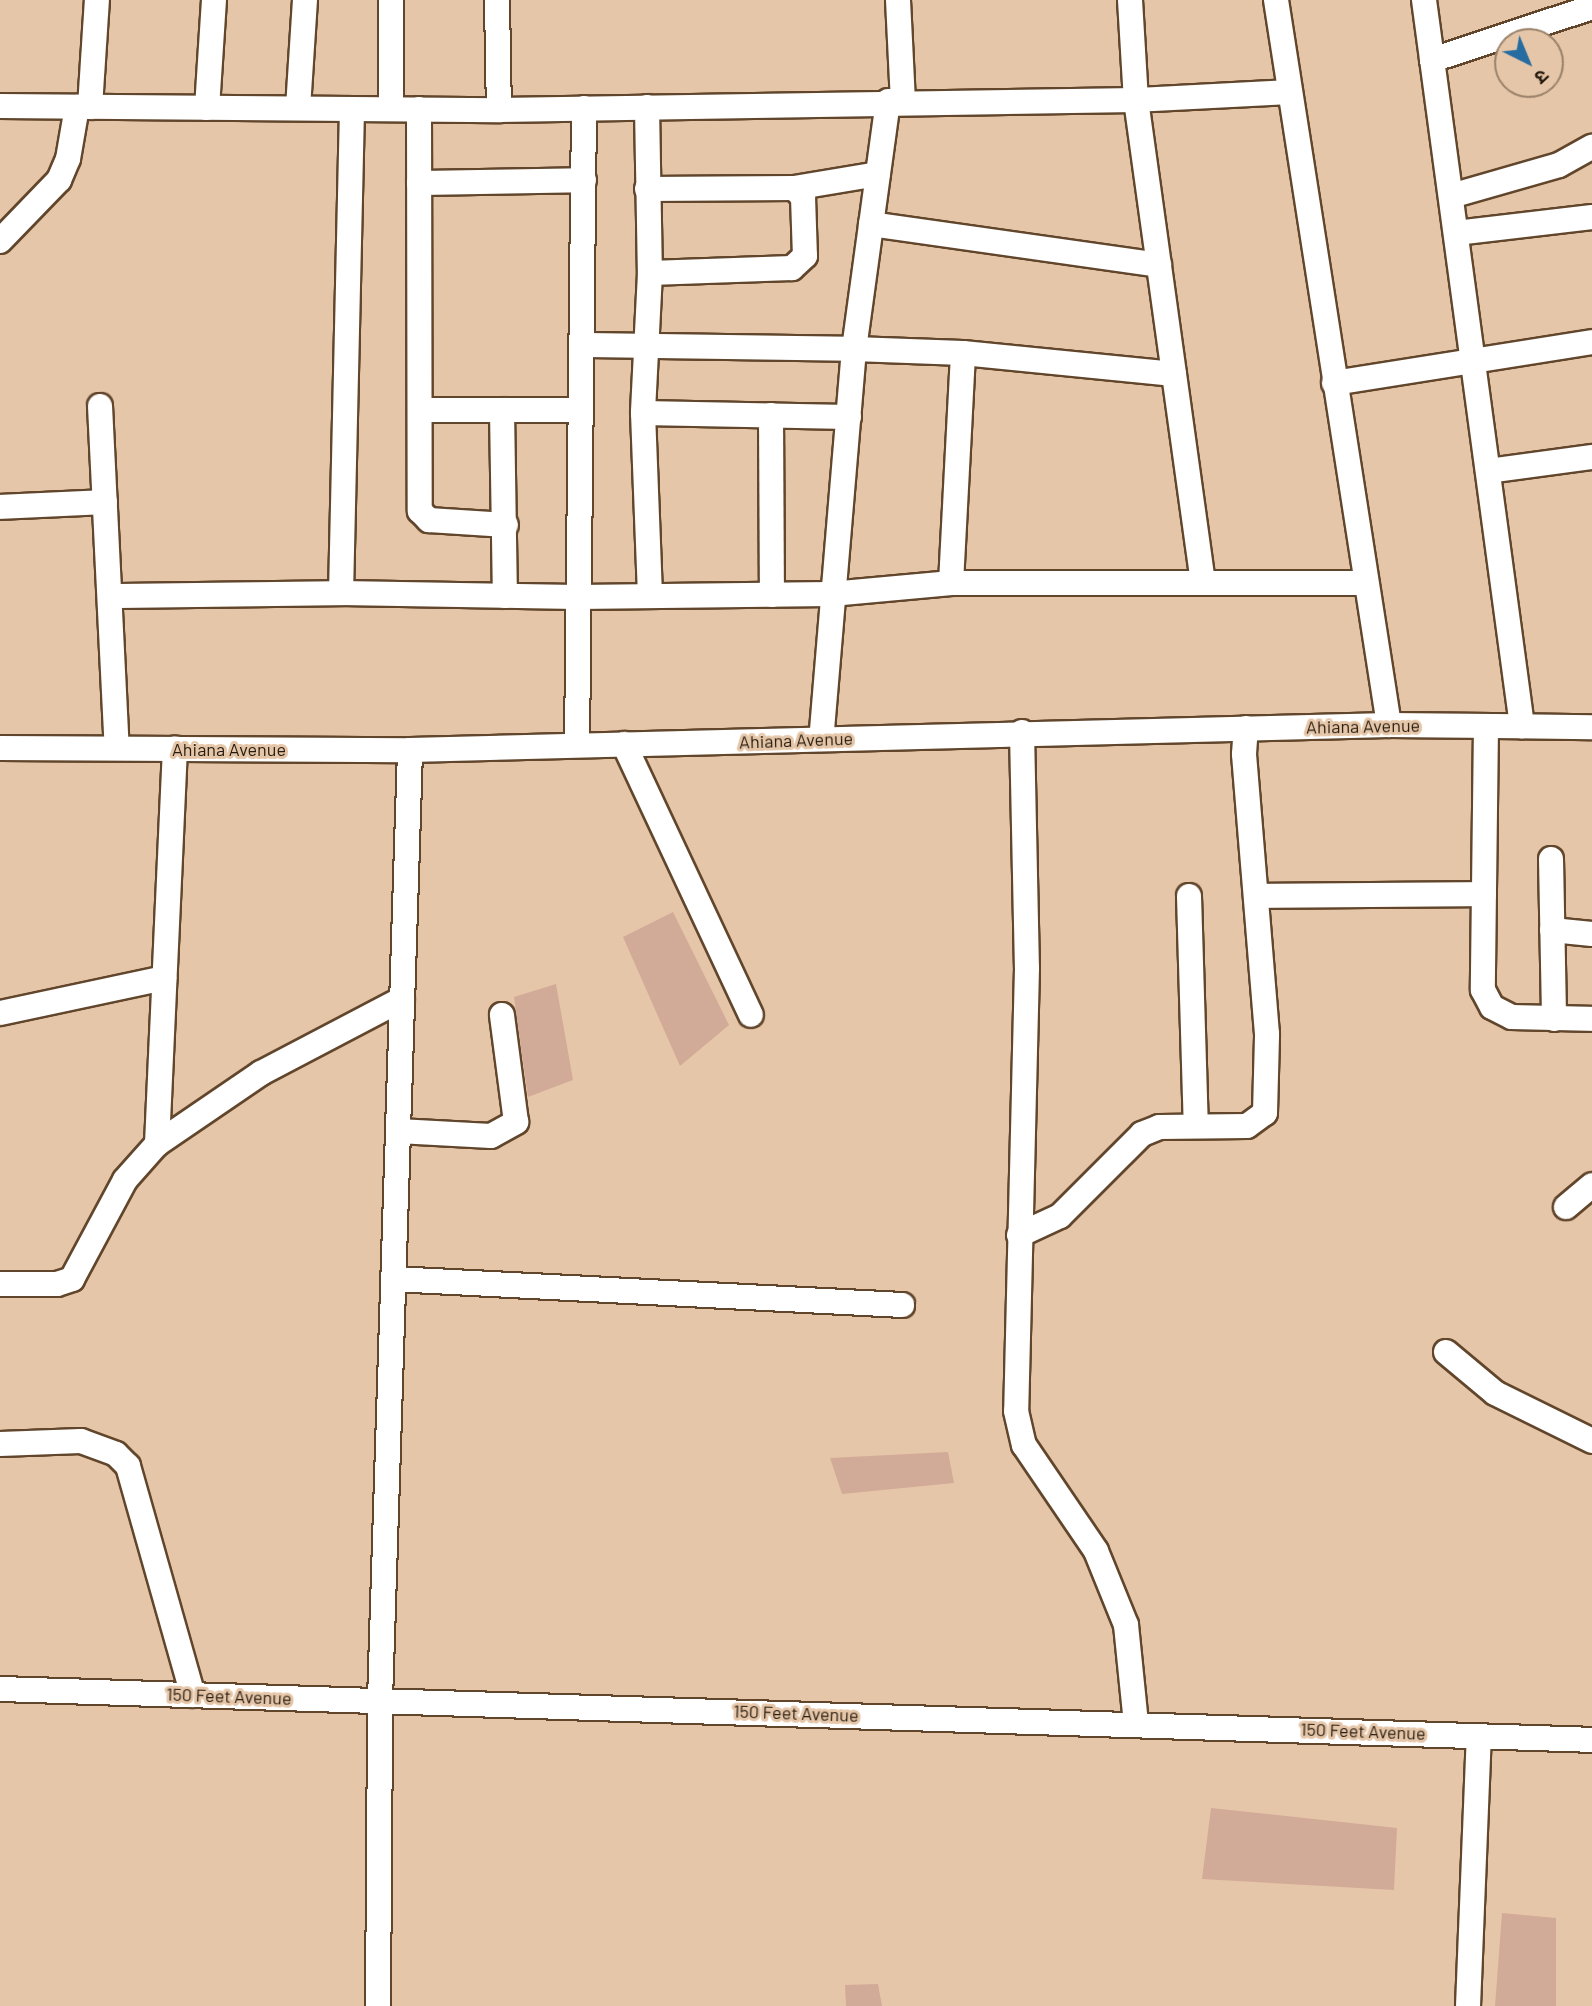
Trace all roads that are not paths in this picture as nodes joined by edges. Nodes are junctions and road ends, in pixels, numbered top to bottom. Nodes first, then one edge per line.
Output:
1 (97, 0) edge
2 (214, 0) edge
3 (305, 0) edge
4 (391, 0) edge
5 (496, 0) edge
6 (519, 0) edge
7 (898, 0) edge
8 (1130, 0) edge
9 (1276, 0) edge
10 (1424, 0) edge
11 (1592, 8) edge
12 (1433, 60) junction
13 (1288, 92) junction
14 (1136, 100) junction
15 (896, 101) junction
16 (0, 106) edge
17 (84, 107) junction
18 (647, 107) junction
19 (207, 108) junction
20 (298, 108) junction
21 (352, 108) junction
22 (584, 108) junction
23 (391, 109) junction
24 (419, 109) junction
25 (499, 110) junction
26 (1592, 147) edge
27 (878, 174) junction
28 (584, 180) junction
29 (419, 183) junction
30 (647, 188) junction
31 (794, 188) junction
32 (1451, 197) junction
33 (1592, 216) edge
34 (871, 224) junction
35 (1456, 233) junction
36 (0, 241) edge
37 (1159, 265) junction
38 (649, 273) junction
39 (1592, 342) edge
40 (582, 345) junction
41 (645, 345) junction
42 (855, 349) junction
43 (963, 353) junction
44 (1473, 360) junction
45 (1174, 374) junction
46 (1334, 383) junction
47 (100, 406) dead end
48 (422, 410) junction
49 (502, 410) junction
50 (581, 410) junction
51 (643, 413) junction
52 (771, 415) junction
53 (849, 417) junction
54 (1592, 457) edge
55 (1488, 471) junction
56 (106, 502) junction
57 (0, 507) edge
58 (506, 525) junction
59 (1203, 582) junction
60 (951, 583) junction
61 (1366, 583) junction
62 (341, 593) junction
63 (831, 594) junction
64 (772, 595) junction
65 (111, 596) junction
66 (505, 596) junction
67 (650, 596) junction
68 (577, 597) junction
69 (1389, 725) junction
70 (1486, 726) junction
71 (1522, 726) junction
72 (1592, 727) edge
73 (1246, 728) junction
74 (1022, 732) junction
75 (821, 739) junction
76 (624, 744) junction
77 (576, 745) junction
78 (0, 748) edge
79 (117, 748) junction
80 (175, 748) junction
81 (410, 750) junction
82 (1551, 859) dead end
83 (1484, 894) junction
84 (1189, 896) dead end
85 (1257, 896) junction
86 (1552, 930) junction
87 (1592, 934) edge
88 (164, 978) junction
89 (402, 999) junction
90 (0, 1013) edge
91 (502, 1015) dead end
92 (751, 1015) dead end
93 (1554, 1019) junction
94 (1592, 1019) edge
95 (1196, 1126) junction
96 (398, 1130) junction
97 (157, 1144) junction
98 (1592, 1185) edge
99 (1566, 1207) dead end
100 (1019, 1235) junction
101 (393, 1279) junction
102 (0, 1284) edge
103 (902, 1305) dead end
104 (1446, 1352) dead end
105 (1592, 1441) edge
106 (0, 1444) edge
107 (0, 1689) edge
108 (192, 1695) junction
109 (380, 1700) junction
110 (1136, 1724) junction
111 (1479, 1736) junction
112 (1592, 1740) edge
113 (379, 2006) edge
114 (1468, 2006) edge

1 - 17 street
2 - 19 street
3 - 20 street
4 - 23 street
5 - 6 street
5 - 25 street
7 - 15 street
8 - 14 street
9 - 13 street
10 - 12 street
11 - 12 street
12 - 32 street
13 - 14 street
13 - 46 street
14 - 15 street
14 - 37 street
15 - 18 street
15 - 27 street
16 - 17 street
17 - 19 street
17 - 36 street
18 - 22 street
18 - 30 street
19 - 20 street
20 - 21 street
21 - 23 street
21 - 62 street
22 - 25 street
22 - 28 street
23 - 24 street
24 - 25 street
24 - 29 street
26 - 32 street
27 - 31 street
27 - 34 street
28 - 29 street
28 - 40 street
29 - 48 street
30 - 31 street
30 - 38 street
31 - 38 street
32 - 35 street
33 - 35 street
34 - 37 street
34 - 42 street
35 - 44 street
37 - 45 street
38 - 41 street
39 - 44 street
40 - 41 street
40 - 50 street
41 - 42 street
41 - 51 street
42 - 43 street
42 - 53 street
43 - 45 street
43 - 60 street
44 - 46 street
44 - 55 street
45 - 59 street
46 - 61 street
47 - 56 street
48 - 49 street
48 - 58 street
49 - 50 street
49 - 58 street
50 - 68 street
51 - 52 street
51 - 67 street
52 - 53 street
52 - 64 street
53 - 63 street
54 - 55 street
55 - 71 street
56 - 57 street
56 - 65 street
58 - 66 street
59 - 60 street
59 - 61 street
60 - 63 street
61 - 69 street
62 - 65 street
62 - 66 street
63 - 64 street
63 - 75 street
64 - 67 street
65 - 79 street
66 - 68 street
67 - 68 street
68 - 77 street
69 - 70 street, Ahiana Avenue
69 - 73 street, Ahiana Avenue
70 - 71 street, Ahiana Avenue
70 - 83 street
71 - 72 street, Ahiana Avenue
73 - 74 street, Ahiana Avenue
73 - 85 street
74 - 75 street, Ahiana Avenue
74 - 100 street
75 - 76 street, Ahiana Avenue
76 - 77 street, Ahiana Avenue
76 - 92 street
77 - 81 street, Ahiana Avenue
78 - 79 street, Ahiana Avenue
79 - 80 street, Ahiana Avenue
80 - 81 street, Ahiana Avenue
80 - 88 street
81 - 89 street
82 - 86 street
83 - 85 street
83 - 93 street
84 - 95 street
85 - 95 street
86 - 87 street
86 - 93 street
88 - 90 street
88 - 97 street
89 - 96 street
89 - 97 street
91 - 96 street
93 - 94 street
95 - 100 street
96 - 101 street
97 - 102 street
98 - 99 street
100 - 110 street
101 - 103 street
101 - 109 street
104 - 105 street
106 - 108 street
107 - 108 street, 150 Feet Avenue
108 - 109 street, 150 Feet Avenue
109 - 110 street, 150 Feet Avenue
109 - 113 street
110 - 111 street, 150 Feet Avenue
111 - 112 street, 150 Feet Avenue
111 - 114 street

